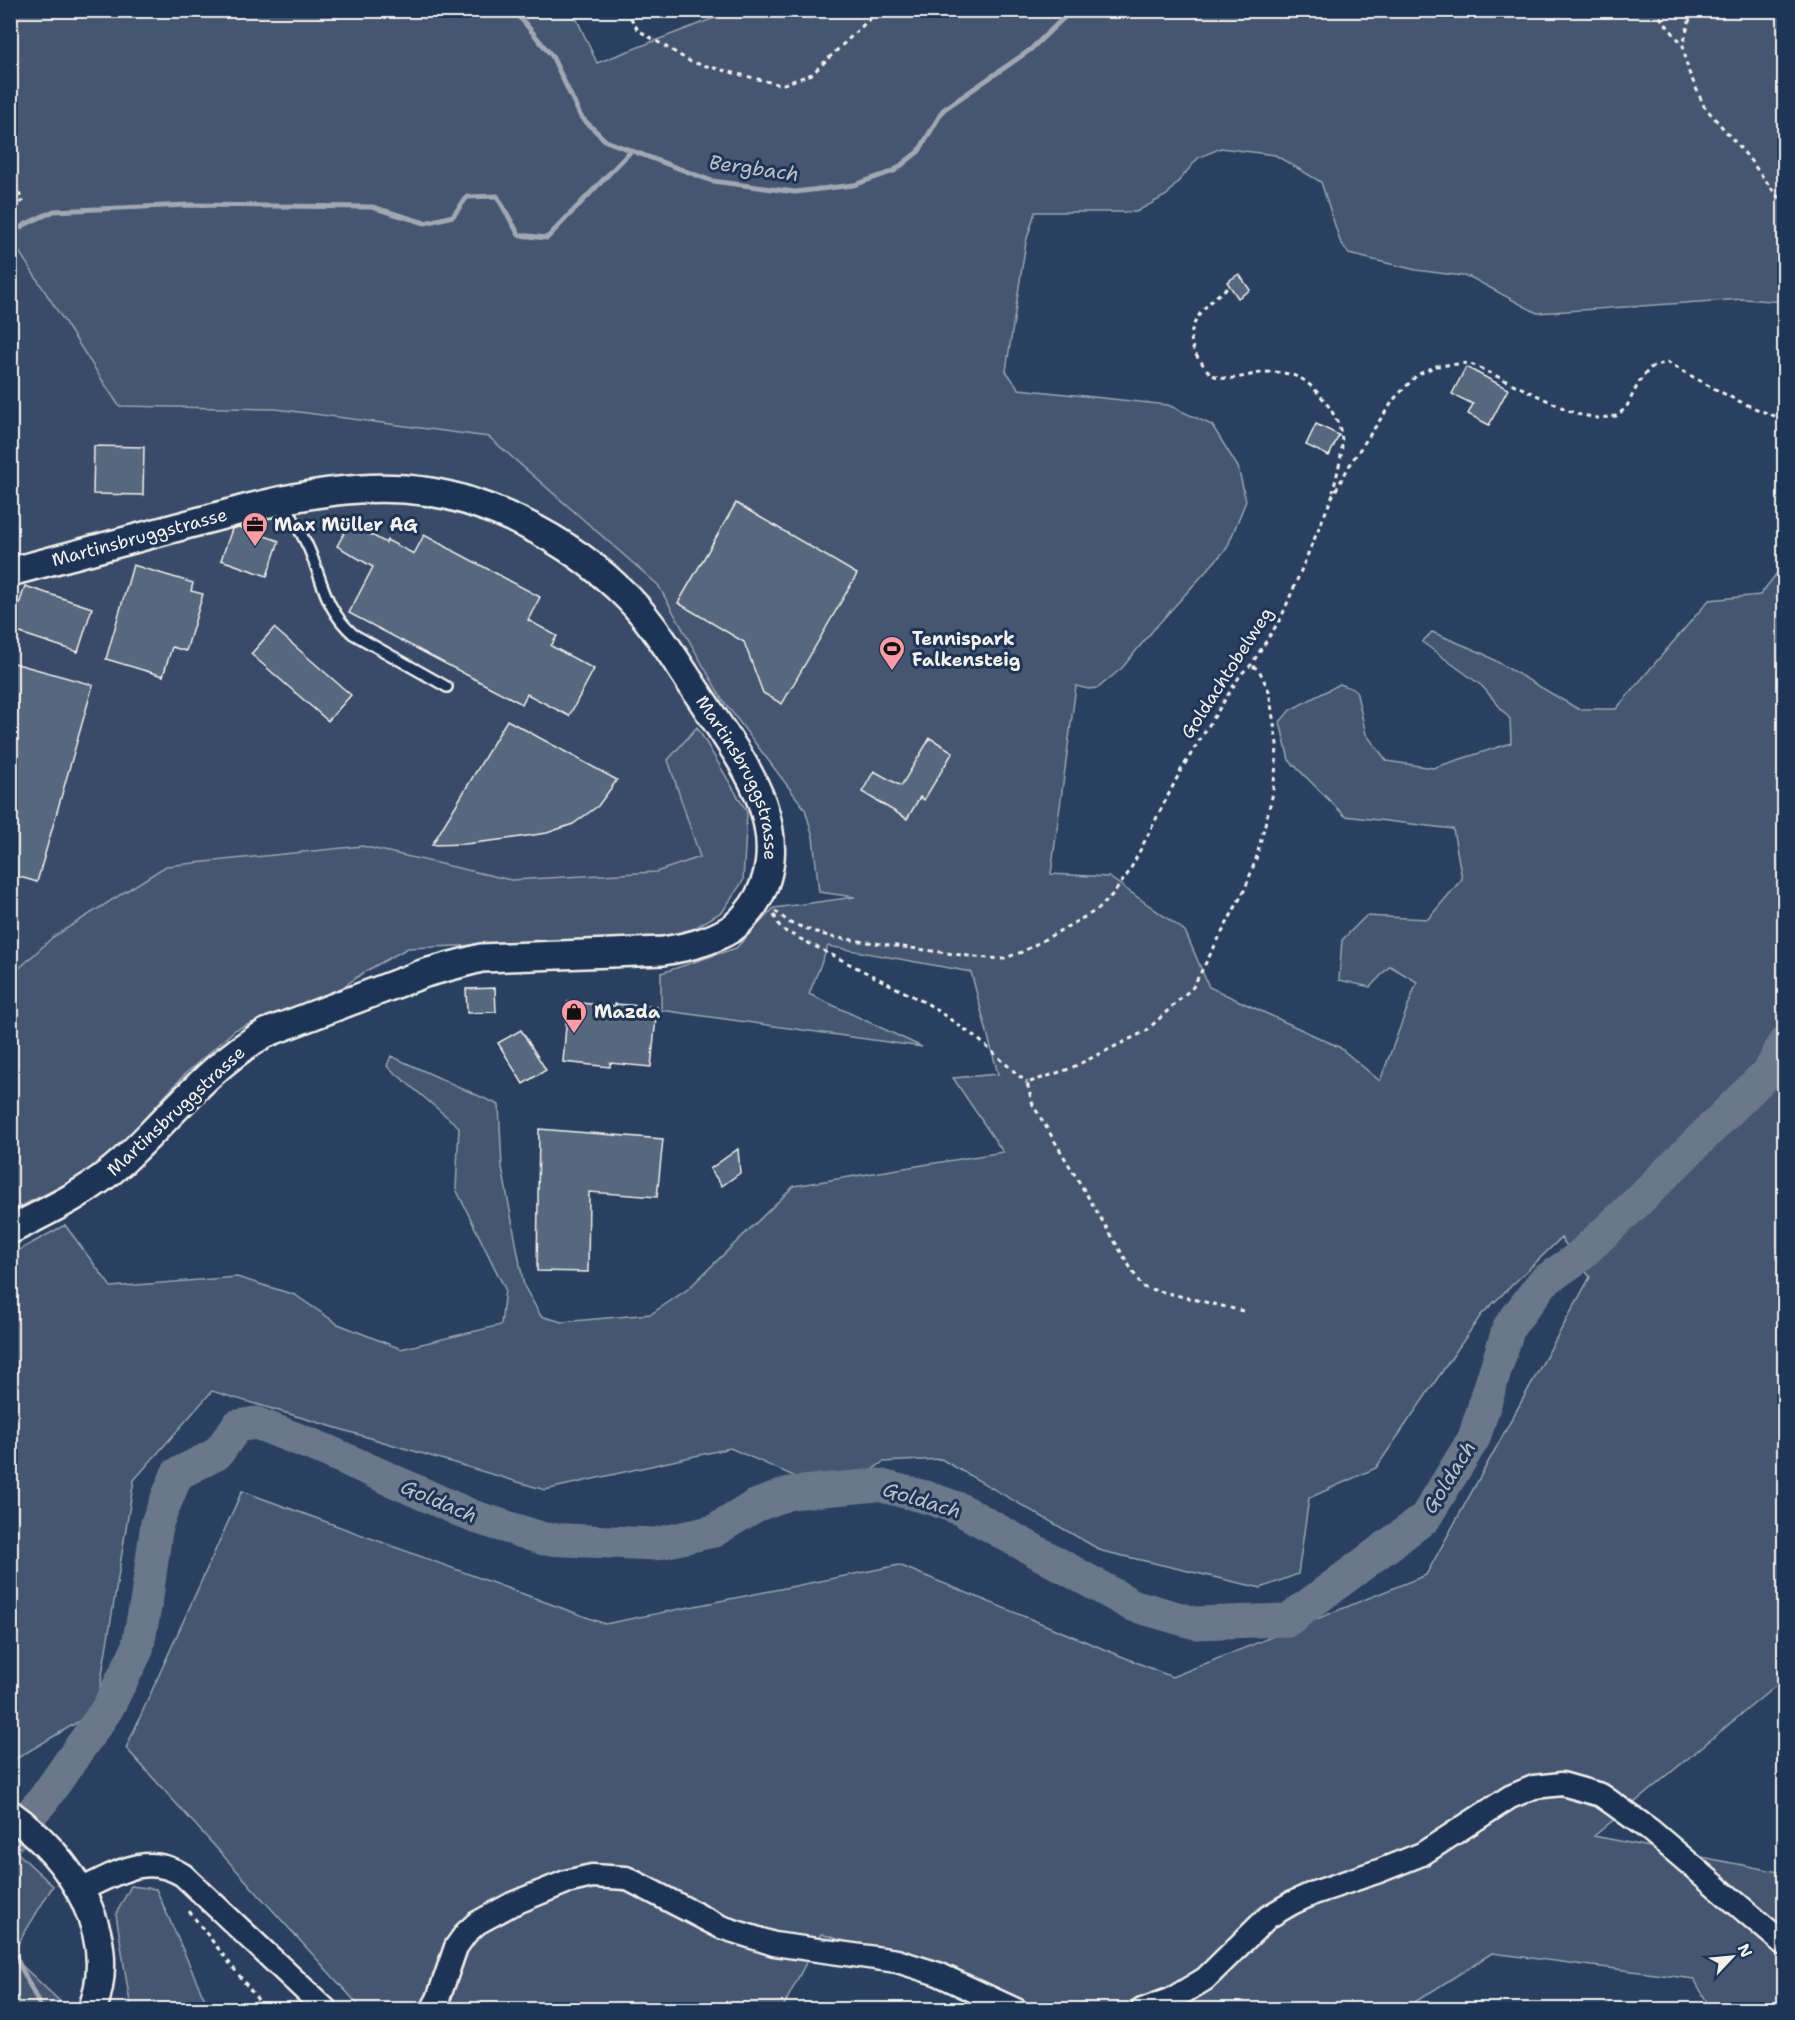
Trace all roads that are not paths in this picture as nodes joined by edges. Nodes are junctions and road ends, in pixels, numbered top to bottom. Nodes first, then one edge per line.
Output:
1 (282, 499) junction
2 (10, 572) edge
3 (447, 687) dead end
4 (10, 1230) edge
5 (10, 1814) edge
6 (75, 1880) junction
7 (1785, 1944) edge
8 (92, 2010) edge
9 (326, 2010) edge
10 (432, 2010) edge
11 (1016, 2010) edge
12 (1142, 2010) edge

1 - 2 main road, Martinsbruggstrasse
1 - 3 lane
1 - 4 main road, Martinsbruggstrasse
5 - 6 main road
6 - 8 main road
6 - 9 street
7 - 12 street
10 - 11 street

